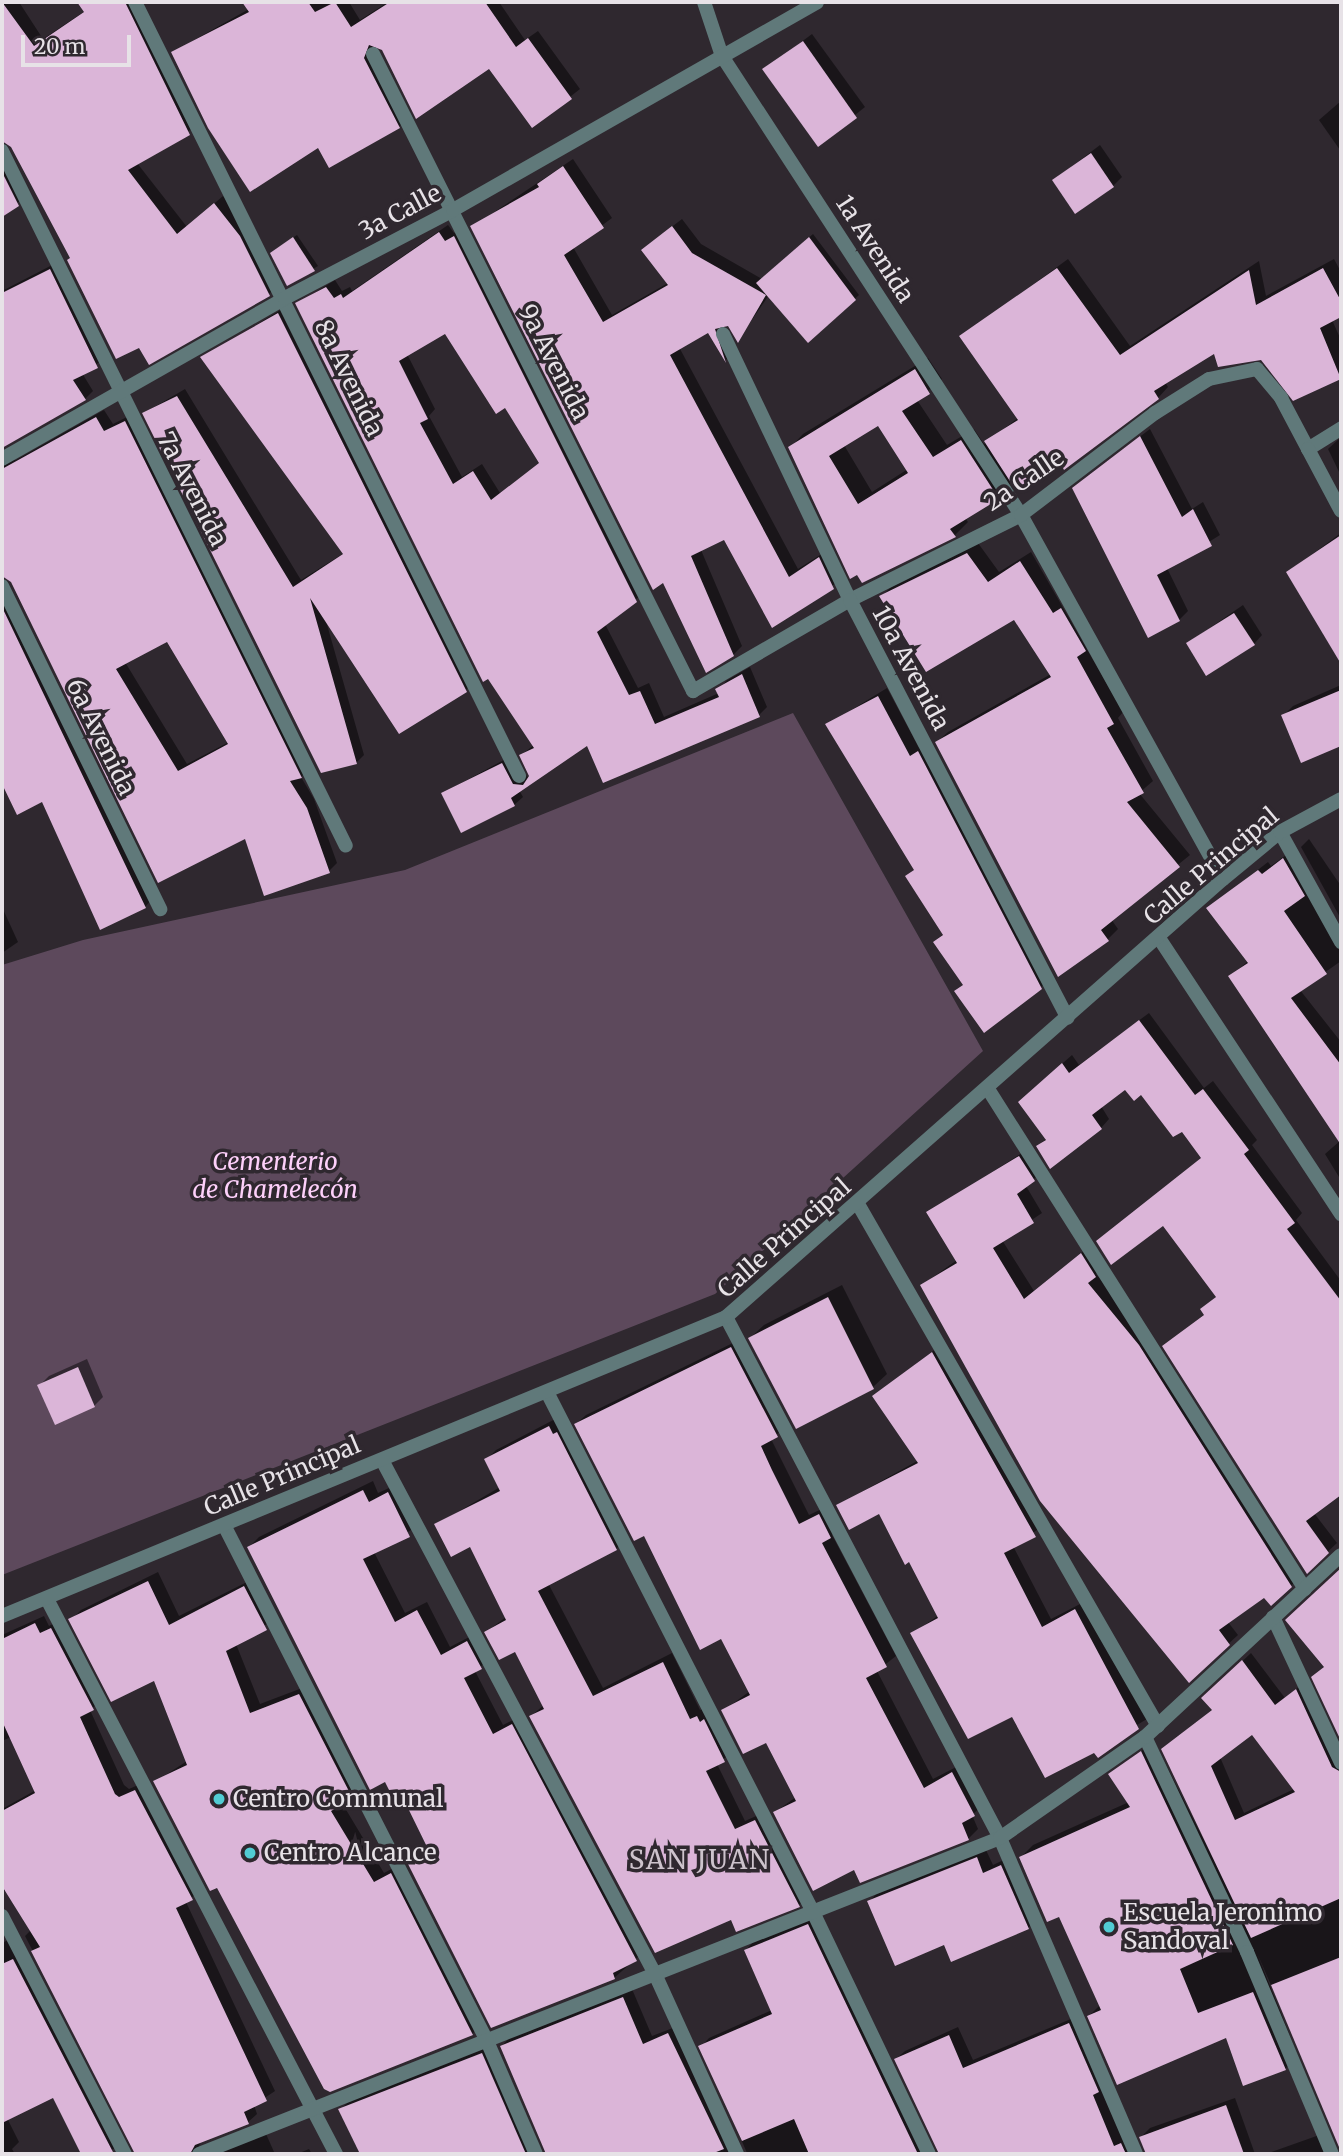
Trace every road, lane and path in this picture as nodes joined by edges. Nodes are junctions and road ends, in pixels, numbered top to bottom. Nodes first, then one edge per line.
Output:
1 (135, 2) edge
2 (704, 2) edge
3 (817, 2) edge
4 (373, 54) dead end
5 (722, 56) junction
6 (2, 151) edge
7 (453, 210) junction
8 (285, 298) junction
9 (723, 334) dead end
10 (119, 393) junction
11 (1341, 428) edge
12 (1308, 449) junction
13 (2, 459) edge
14 (1341, 511) edge
15 (1021, 515) junction
16 (2, 586) edge
17 (850, 600) junction
18 (693, 691) joint
19 (519, 776) dead end
20 (1341, 799) edge
21 (1280, 832) junction
22 (346, 846) dead end
23 (1223, 879) junction
24 (160, 909) dead end
25 (1159, 938) junction
26 (1341, 942) edge
27 (1068, 1018) junction
28 (988, 1089) junction
29 (858, 1204) junction
30 (1341, 1214) edge
31 (726, 1317) junction
32 (547, 1392) junction
33 (382, 1460) junction
34 (224, 1525) junction
35 (1341, 1555) edge
36 (1305, 1589) junction
37 (47, 1599) junction
38 (2, 1616) edge
39 (1273, 1617) junction
40 (1158, 1726) junction
41 (1145, 1737) junction
42 (1341, 1763) edge
43 (1000, 1838) junction
44 (813, 1912) junction
45 (2, 1916) edge
46 (655, 1974) junction
47 (487, 2041) junction
48 (315, 2108) junction
49 (125, 2154) edge
50 (198, 2154) edge
51 (336, 2154) edge
52 (536, 2154) edge
53 (737, 2154) edge
54 (929, 2154) edge
55 (1136, 2154) edge
56 (1332, 2154) edge

1 - 8 street, 8a Avenida
2 - 5 street, 1a Avenida
3 - 5 street, 3a Calle
4 - 7 street, 9a Avenida
5 - 7 street, 3a Calle
5 - 15 street, 1a Avenida
6 - 10 street, 7a Avenida
7 - 8 street, 3a Calle
7 - 18 street, 9a Avenida
8 - 10 street, 3a Calle
8 - 19 street, 8a Avenida
9 - 17 street, 10a Avenida
10 - 13 street, 3a Calle
10 - 22 street, 7a Avenida
11 - 12 street
12 - 14 street
12 - 15 street, 2a Calle
15 - 17 street, 2a Calle
15 - 23 street, 1a Avenida
16 - 24 street, 6a Avenida
17 - 18 street, 2a Calle
17 - 27 street, 10a Avenida
20 - 21 street, Calle Principal
21 - 23 street, Calle Principal
21 - 26 street
23 - 25 street, Calle Principal
25 - 27 street, Calle Principal
25 - 30 street
27 - 28 street, Calle Principal
28 - 29 street, Calle Principal
28 - 36 street
29 - 31 street, Calle Principal
29 - 40 street
31 - 32 street, Calle Principal
31 - 43 street
32 - 33 street, Calle Principal
32 - 44 street
33 - 34 street, Calle Principal
33 - 46 street
34 - 37 street, Calle Principal
34 - 47 street
35 - 36 street
36 - 39 street
37 - 38 street, Calle Principal
37 - 48 street
39 - 40 street
39 - 42 street
40 - 41 street
41 - 43 street
41 - 56 street
43 - 44 street
43 - 55 street
44 - 46 street
44 - 54 street
45 - 49 street
46 - 47 street
46 - 53 street
47 - 48 street
47 - 52 street
48 - 50 street
48 - 51 street

